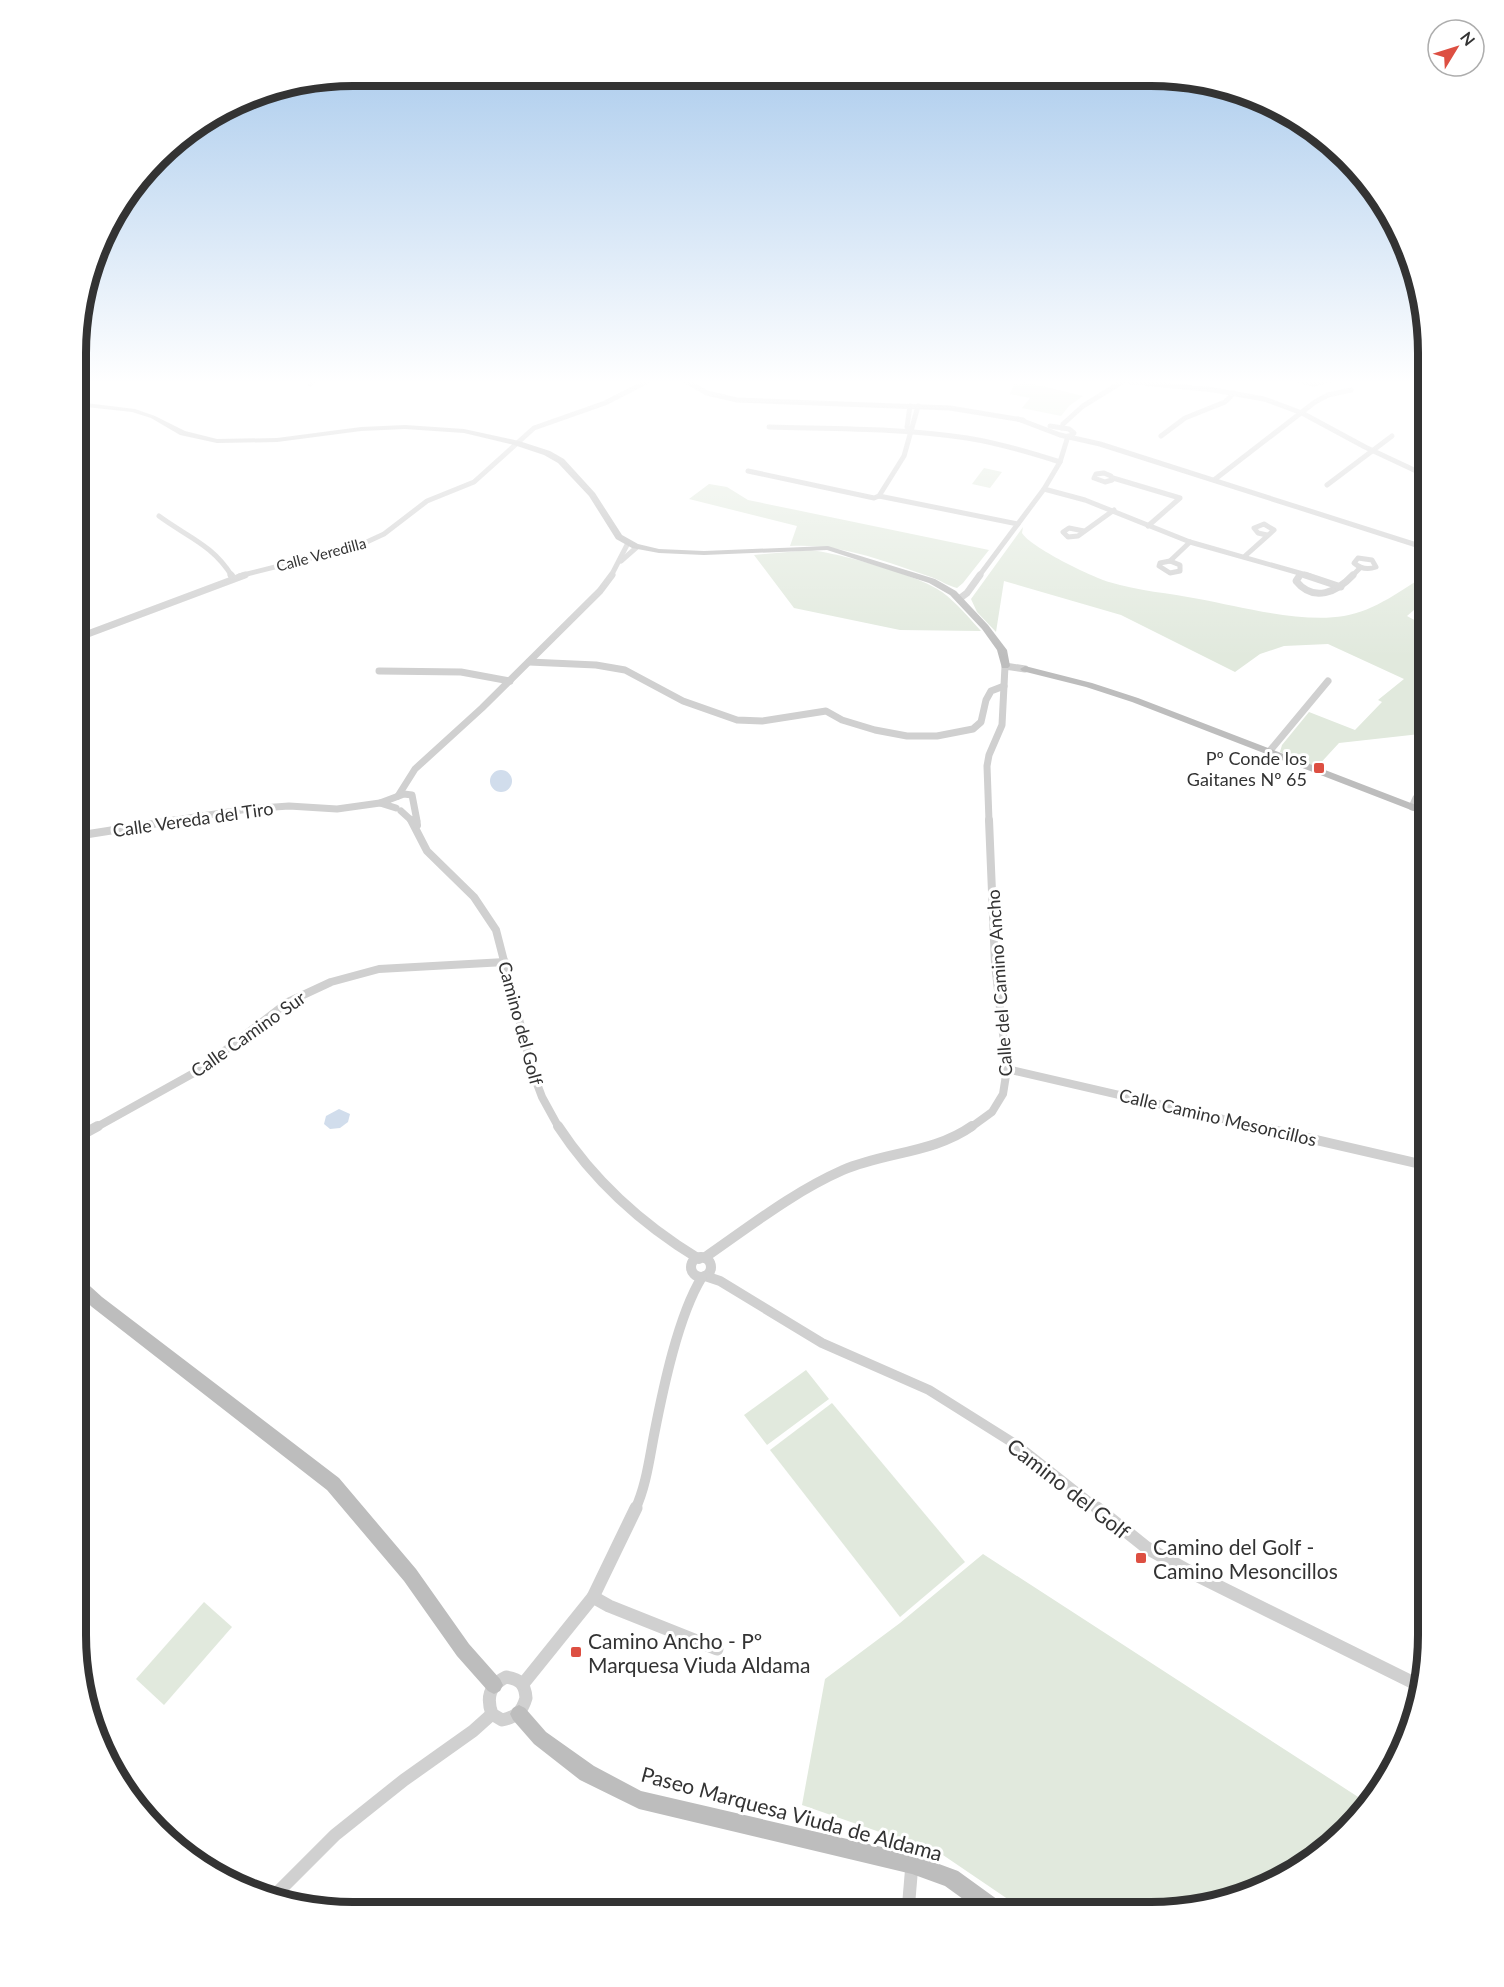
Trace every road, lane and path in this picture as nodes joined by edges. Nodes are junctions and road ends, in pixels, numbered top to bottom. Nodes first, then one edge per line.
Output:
1 (484, 473) edge
2 (572, 473) edge
3 (756, 473) edge
4 (894, 473) edge
5 (1053, 473) edge
6 (1191, 473) edge
7 (1224, 473) edge
8 (1342, 473) edge
9 (1113, 478) dead end
10 (1214, 480) junction
11 (1327, 485) dead end
12 (1044, 489) junction
13 (879, 496) junction
14 (1114, 510) junction
15 (159, 516) dead end
16 (1018, 524) junction
17 (1148, 526) junction
18 (1084, 531) dead end
19 (1267, 535) dead end
20 (1190, 542) junction
21 (628, 543) junction
22 (1418, 545) edge
23 (637, 547) junction
24 (1245, 556) junction
25 (620, 561) junction
26 (1170, 561) dead end
27 (1360, 568) dead end
28 (1301, 574) junction
29 (233, 578) junction
30 (1341, 587) junction
31 (956, 596) junction
32 (86, 635) edge
33 (529, 663) junction
34 (1005, 664) junction
35 (1024, 669) joint
36 (379, 671) dead end
37 (510, 681) junction
38 (1328, 681) dead end
39 (1004, 686) junction
40 (1268, 753) junction
41 (408, 781) junction
42 (412, 795) junction
43 (397, 796) junction
44 (1418, 797) edge
45 (380, 803) junction
46 (413, 806) junction
47 (1412, 807) junction
48 (398, 809) junction
49 (1418, 809) edge
50 (417, 828) junction
51 (86, 834) edge
52 (504, 962) junction
53 (1007, 1069) junction
54 (86, 1132) edge
55 (1418, 1163) edge
56 (702, 1267) junction
57 (86, 1292) edge
58 (593, 1597) junction
59 (717, 1648) dead end
60 (1414, 1683) edge
61 (524, 1684) junction
62 (494, 1685) junction
63 (492, 1714) junction
64 (519, 1714) junction
65 (912, 1864) junction
66 (279, 1891) edge
67 (909, 1902) edge
68 (984, 1902) edge

1 - 29 street, Calle Veredilla
2 - 21 street
3 - 13 street
4 - 13 street
5 - 12 street
6 - 10 street
7 - 10 street
8 - 11 street
9 - 17 street
10 - 22 street
12 - 14 street
12 - 16 street
13 - 16 street
14 - 17 street
14 - 18 street
15 - 29 street
16 - 31 street
17 - 20 street
19 - 24 street
20 - 24 street
20 - 26 street
21 - 23 street
21 - 25 street
23 - 25 street
23 - 31 street
24 - 28 street
25 - 33 street
27 - 30 street
28 - 30 street
28 - 30 street
29 - 32 street, Calle Veredilla
31 - 34 street
33 - 37 street
33 - 39 street
34 - 35 street
34 - 39 street, Calle del Camino Ancho
35 - 40 street
36 - 37 street
37 - 41 street
38 - 40 street
39 - 53 street, Calle del Camino Ancho
40 - 47 street
41 - 42 street
41 - 43 street
42 - 43 street, Calle Vereda del Tiro
42 - 46 street
43 - 45 street, Calle Vereda del Tiro
43 - 48 street
44 - 47 street
45 - 48 street, Calle Vereda del Tiro
45 - 51 street, Calle Vereda del Tiro
46 - 48 street
46 - 50 street
47 - 49 street
48 - 50 street, Camino del Golf
50 - 52 street, Camino del Golf
52 - 54 street, Calle Camino Sur
52 - 56 street, Camino del Golf
53 - 55 street, Calle Camino Mesoncillos
53 - 56 street, Calle del Camino Ancho
56 - 58 street, Calle del Camino Ancho
56 - 60 street, Camino del Golf
57 - 62 street
58 - 59 street
58 - 61 street, Calle del Camino Ancho
61 - 62 street
61 - 64 street
62 - 63 street
63 - 64 street
63 - 66 street
64 - 65 street, Paseo Marquesa Viuda de Aldama
65 - 67 street
65 - 68 street, Paseo Marquesa Viuda de Aldama

